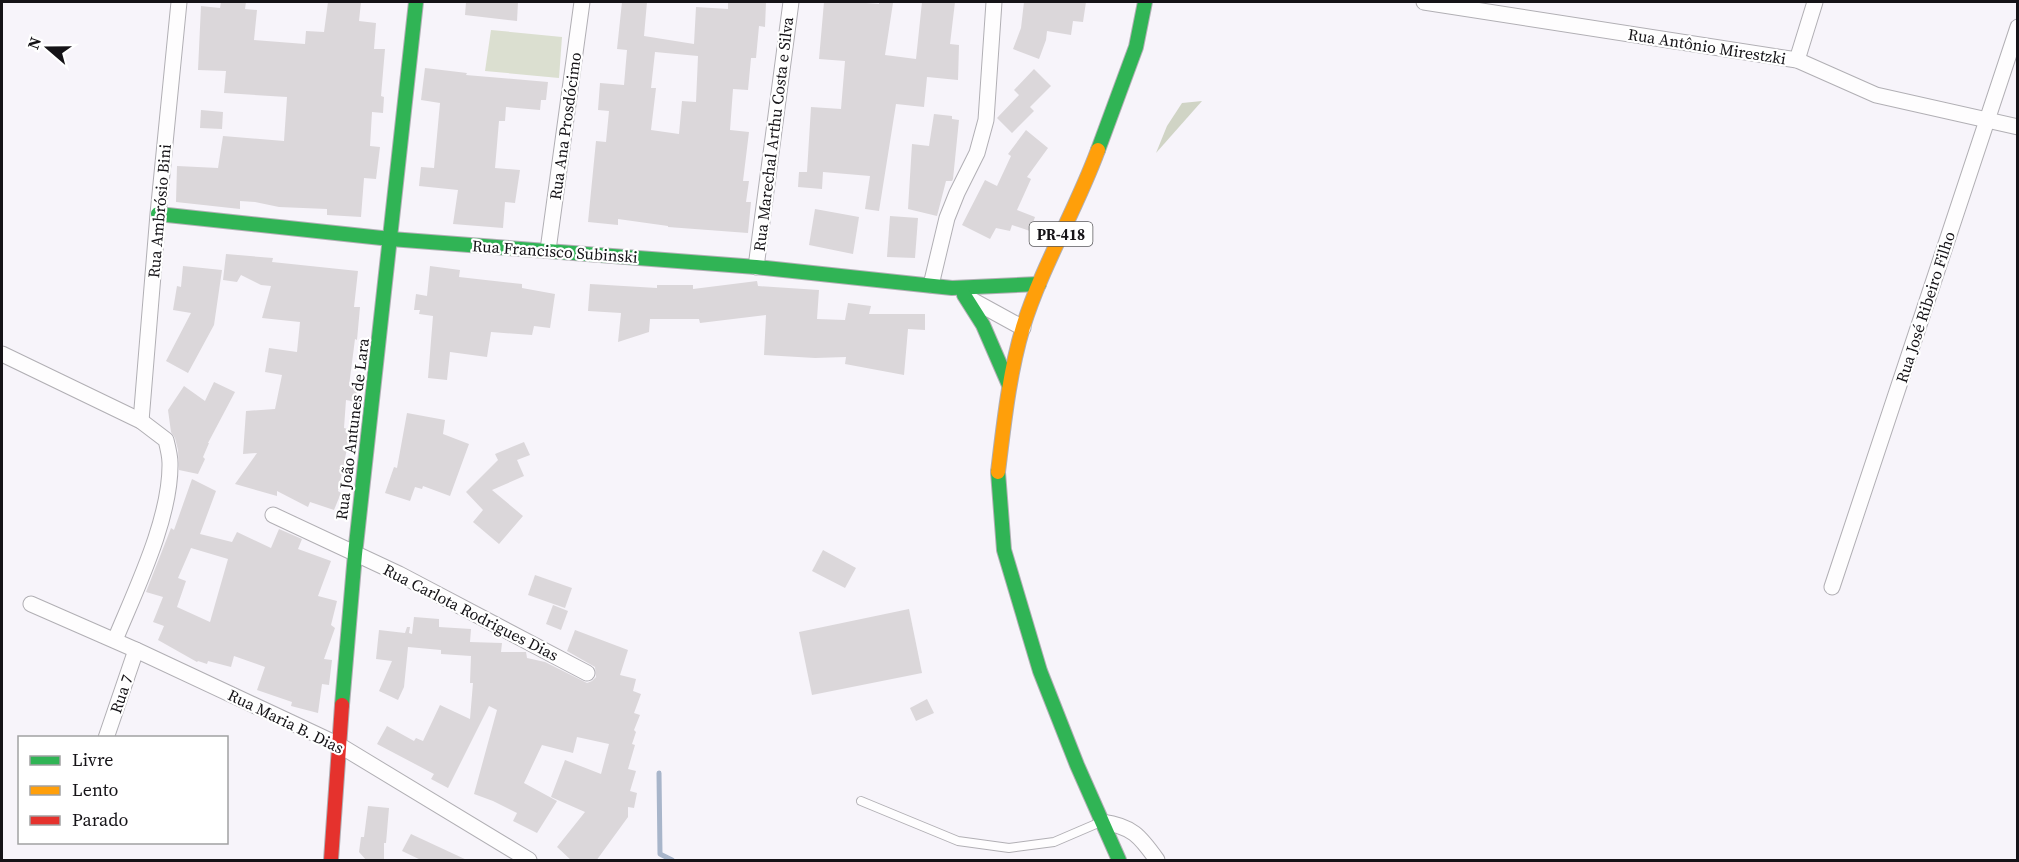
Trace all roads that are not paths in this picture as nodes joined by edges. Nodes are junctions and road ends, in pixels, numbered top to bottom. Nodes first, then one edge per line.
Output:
1 (179, 2) edge
2 (416, 2) edge
3 (582, 2) edge
4 (791, 2) edge
5 (994, 2) edge
6 (1145, 2) edge
7 (1424, 2) edge
8 (1815, 2) edge
9 (2018, 27) edge
10 (1797, 60) junction
11 (1987, 121) junction
12 (2018, 127) edge
13 (158, 214) junction
14 (391, 239) junction
15 (548, 250) junction
16 (756, 267) junction
17 (1039, 284) junction
18 (931, 285) junction
19 (958, 292) junction
20 (1023, 328) junction
21 (2, 354) edge
22 (1008, 385) junction
23 (141, 421) junction
24 (273, 515) dead end
25 (354, 554) junction
26 (1832, 587) dead end
27 (31, 604) dead end
28 (115, 640) junction
29 (136, 650) junction
30 (587, 673) dead end
31 (107, 736) edge
32 (339, 745) junction
33 (861, 801) dead end
34 (1102, 822) junction
35 (332, 861) edge
36 (529, 861) edge
37 (1119, 861) edge
38 (1157, 861) edge

1 - 13 street, Rua Ambrósio Bini
2 - 14 main road, Rua João Antunes de Lara
3 - 15 street, Rua Ana Prosdócimo
4 - 16 street, Rua Marechal Arthu Costa e Silva
5 - 18 street
6 - 17 main road, PR-418
7 - 10 street, Rua Antônio Mirestzki
8 - 10 street
9 - 11 street, Rua José Ribeiro Filho
10 - 11 street, Rua Antônio Mirestzki
11 - 12 street, Rua Antônio Mirestzki
11 - 26 street, Rua José Ribeiro Filho
13 - 14 main road, Rua Francisco Subinski
13 - 23 street, Rua Ambrósio Bini
14 - 15 main road, Rua Francisco Subinski
14 - 25 main road, Rua João Antunes de Lara
15 - 16 main road, Rua Francisco Subinski
16 - 18 main road, Rua Francisco Subinski
17 - 19 main road, Rua Francisco Subinski
17 - 20 main road, PR-418
18 - 19 main road, Rua Francisco Subinski
19 - 20 street, Rua Francisco Subinski
19 - 22 main road
20 - 22 main road, PR-418
21 - 23 street
22 - 34 main road, PR-418
23 - 28 street
24 - 25 street, Rua Carlota Rodrigues Dias
25 - 30 street, Rua Carlota Rodrigues Dias
25 - 32 main road, Rua João Antunes de Lara
27 - 28 street, Rua Maria B. Dias
28 - 29 street, Rua Maria B. Dias
29 - 31 street, Rua 7
29 - 32 street, Rua Maria B. Dias
32 - 35 main road, Rua João Antunes de Lara
32 - 36 street, Rua Maria B. Dias
33 - 34 lane
34 - 37 main road, PR-418
34 - 38 street

